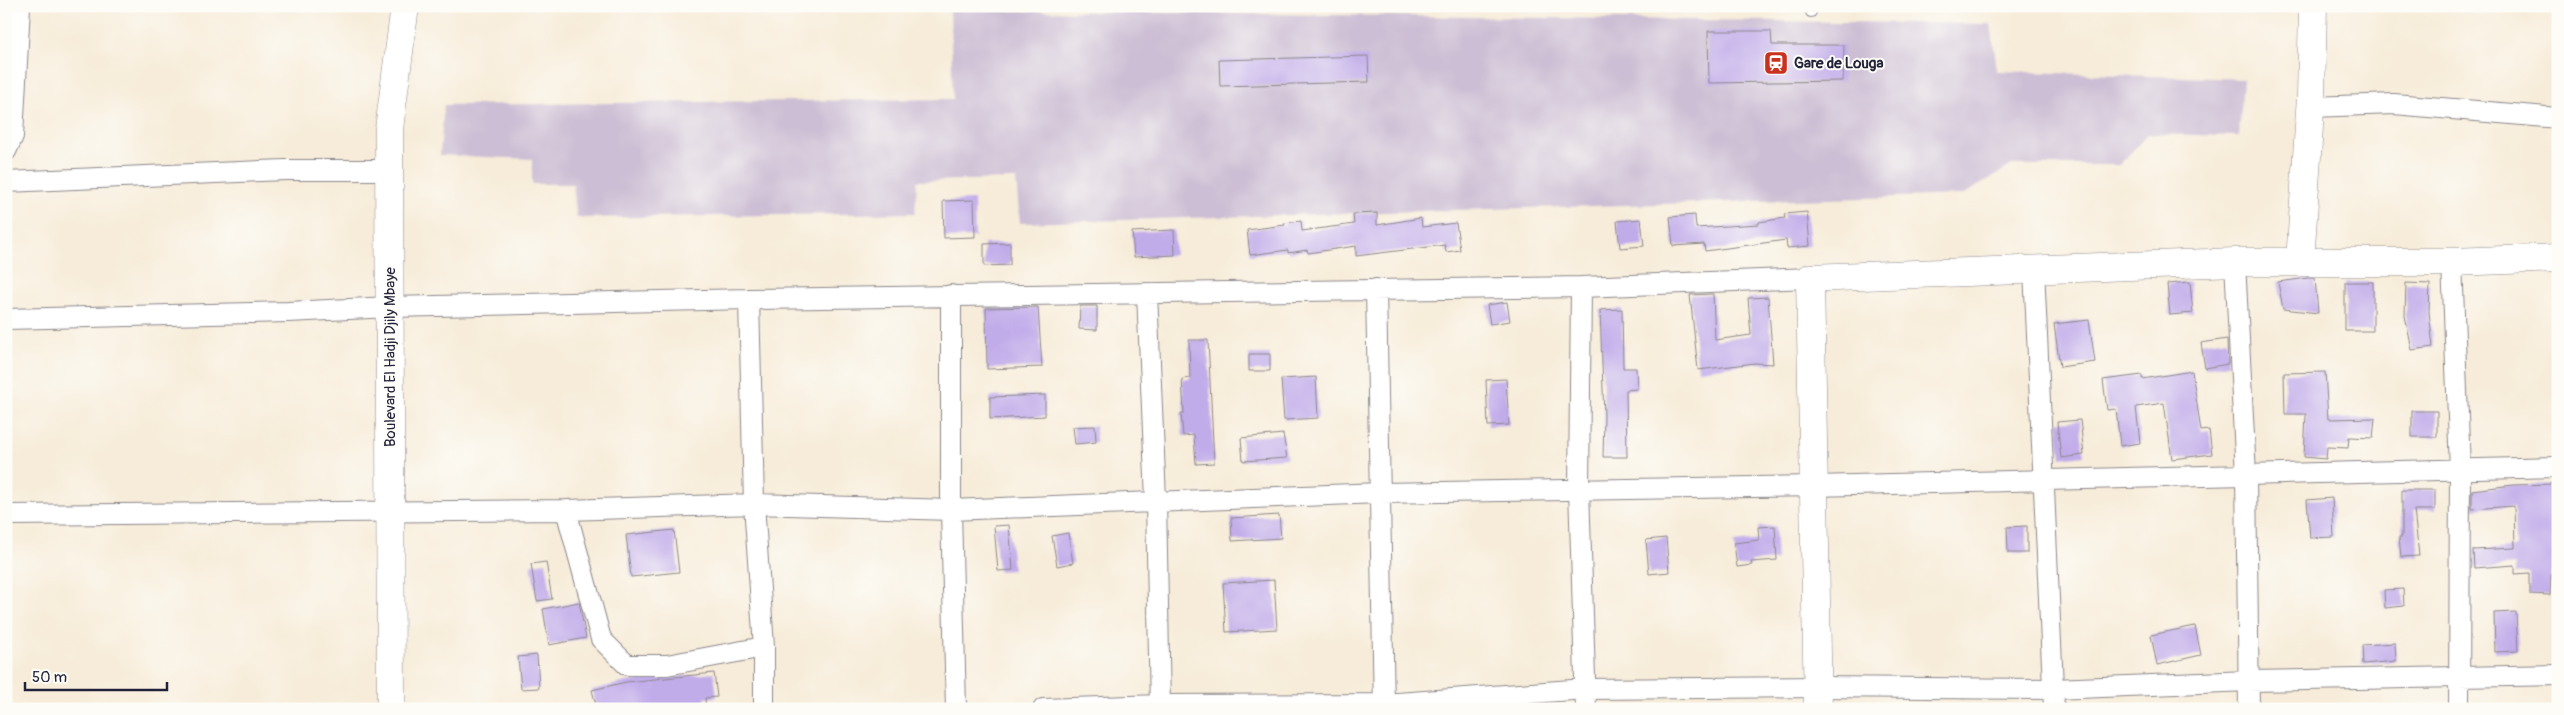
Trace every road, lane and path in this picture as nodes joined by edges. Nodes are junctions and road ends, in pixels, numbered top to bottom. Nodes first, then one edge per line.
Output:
1 (20, 6) edge
2 (405, 6) edge
3 (2313, 6) edge
4 (2310, 106) junction
5 (2558, 118) edge
6 (6, 151) edge
7 (390, 170) junction
8 (6, 182) edge
9 (2558, 258) edge
10 (2234, 262) junction
11 (2300, 262) junction
12 (2452, 262) junction
13 (2034, 269) junction
14 (1810, 278) junction
15 (1581, 287) junction
16 (1376, 290) junction
17 (1148, 293) junction
18 (951, 295) junction
19 (749, 299) junction
20 (390, 307) junction
21 (6, 320) edge
22 (2558, 467) edge
23 (2460, 468) junction
24 (2246, 475) junction
25 (2044, 480) junction
26 (1814, 486) junction
27 (1579, 489) junction
28 (1380, 493) junction
29 (1156, 500) junction
30 (754, 504) junction
31 (391, 510) junction
32 (566, 510) junction
33 (951, 510) junction
34 (6, 515) edge
35 (764, 647) junction
36 (2558, 675) edge
37 (2459, 676) junction
38 (2249, 681) junction
39 (1585, 689) junction
40 (2054, 689) junction
41 (1818, 698) edge
42 (1384, 706) edge
43 (1160, 707) edge
44 (392, 709) edge
45 (764, 709) edge
46 (956, 709) edge
47 (1043, 709) edge
48 (1586, 709) edge
49 (2054, 709) edge
50 (2250, 709) edge
51 (2459, 709) edge

1 - 6 street
2 - 7 street, Boulevard El Hadji Djily Mbaye
3 - 4 street
4 - 5 street
4 - 11 street
7 - 8 street
7 - 20 street, Boulevard El Hadji Djily Mbaye
9 - 12 street
10 - 11 street
10 - 13 street
10 - 24 street
11 - 12 street
12 - 23 street
13 - 14 street
13 - 25 street
14 - 15 street
14 - 26 street
15 - 16 street
15 - 27 street
16 - 17 street
16 - 28 street
17 - 18 street
17 - 29 street
18 - 19 street
18 - 33 street
19 - 20 street
19 - 30 street
20 - 21 street
20 - 31 street, Boulevard El Hadji Djily Mbaye
22 - 23 street
23 - 24 street
23 - 37 street
24 - 25 street
24 - 38 street
25 - 26 street
25 - 40 street
26 - 27 street
26 - 41 street
27 - 28 street
27 - 39 street
28 - 29 street
28 - 42 street
29 - 33 street
29 - 43 street
30 - 32 street
30 - 33 street
30 - 35 street
31 - 32 street
31 - 34 street
31 - 44 street, Boulevard El Hadji Djily Mbaye
32 - 35 street
33 - 46 street
35 - 45 street
36 - 37 street
37 - 38 street
37 - 51 street
38 - 40 street
38 - 50 street
39 - 41 street
39 - 42 street
39 - 48 street
40 - 41 street
40 - 49 street
42 - 43 street
43 - 47 street

